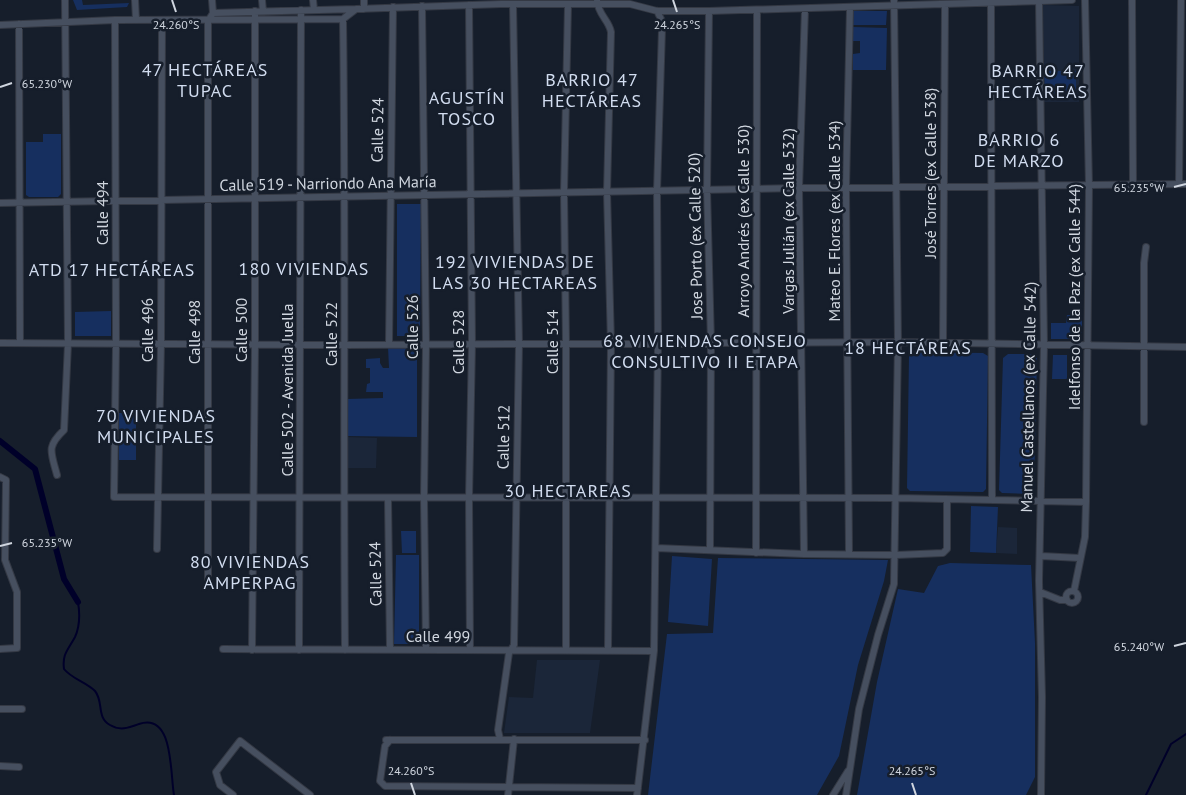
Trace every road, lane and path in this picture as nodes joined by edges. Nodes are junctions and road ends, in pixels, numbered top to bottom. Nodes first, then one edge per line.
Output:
1 (65, 0) edge
2 (135, 0) edge
3 (212, 0) edge
4 (262, 0) edge
5 (313, 0) edge
6 (364, 0) edge
7 (782, 0) edge
8 (1040, 0) edge
9 (1072, 0) edge
10 (1085, 0) edge
11 (1132, 0) edge
12 (1181, 0) edge
13 (983, 1) edge
14 (501, 2) edge
15 (552, 2) edge
16 (992, 2) junction
17 (450, 3) edge
18 (597, 3) edge
19 (894, 3) edge
20 (401, 4) edge
21 (513, 4) junction
22 (944, 4) junction
23 (469, 5) junction
24 (568, 5) junction
25 (422, 6) junction
26 (393, 7) junction
27 (850, 8) junction
28 (356, 9) junction
29 (364, 9) junction
30 (782, 9) junction
31 (805, 9) junction
32 (301, 10) junction
33 (314, 10) junction
34 (657, 10) junction
35 (757, 10) junction
36 (255, 11) junction
37 (263, 11) junction
38 (709, 11) junction
39 (213, 13) junction
40 (343, 19) junction
41 (115, 20) junction
42 (136, 20) junction
43 (162, 20) junction
44 (256, 20) junction
45 (301, 20) junction
46 (208, 21) junction
47 (66, 22) junction
48 (19, 24) junction
49 (0, 25) edge
50 (1133, 184) junction
51 (1183, 184) edge
52 (991, 186) junction
53 (1089, 186) junction
54 (895, 187) junction
55 (944, 187) junction
56 (1043, 187) junction
57 (799, 188) junction
58 (846, 188) junction
59 (755, 189) junction
60 (707, 190) junction
61 (657, 191) junction
62 (564, 192) junction
63 (607, 192) junction
64 (516, 193) junction
65 (470, 194) junction
66 (424, 195) junction
67 (390, 196) junction
68 (301, 198) junction
69 (346, 198) junction
70 (207, 199) junction
71 (255, 199) junction
72 (67, 201) junction
73 (116, 201) junction
74 (161, 201) junction
75 (21, 202) junction
76 (0, 203) edge
77 (1146, 246) dead end
78 (757, 342) junction
79 (848, 342) junction
80 (898, 342) junction
81 (0, 343) edge
82 (20, 343) junction
83 (658, 343) junction
84 (711, 343) junction
85 (802, 343) junction
86 (943, 343) junction
87 (68, 344) junction
88 (116, 344) junction
89 (161, 344) junction
90 (208, 344) junction
91 (256, 344) junction
92 (300, 344) junction
93 (389, 344) junction
94 (426, 344) junction
95 (472, 344) junction
96 (519, 344) junction
97 (566, 344) junction
98 (611, 344) junction
99 (993, 344) junction
100 (345, 345) junction
101 (1044, 345) junction
102 (1088, 346) junction
103 (1143, 346) junction
104 (1186, 348) edge
105 (1144, 422) dead end
106 (57, 475) dead end
107 (0, 477) edge
108 (158, 497) junction
109 (208, 498) junction
110 (253, 498) junction
111 (300, 498) junction
112 (343, 498) junction
113 (388, 498) junction
114 (424, 498) junction
115 (469, 498) junction
116 (516, 498) junction
117 (564, 498) junction
118 (610, 498) junction
119 (657, 498) junction
120 (710, 498) junction
121 (757, 498) junction
122 (897, 498) junction
123 (803, 499) junction
124 (849, 499) junction
125 (947, 500) junction
126 (992, 500) junction
127 (1041, 501) junction
128 (1086, 502) junction
129 (656, 548) junction
130 (157, 549) dead end
131 (710, 550) junction
132 (756, 553) junction
133 (804, 554) junction
134 (849, 554) junction
135 (896, 555) junction
136 (1041, 556) junction
137 (3, 560) edge
138 (1080, 560) junction
139 (208, 583) dead end
140 (1074, 591) junction
141 (1040, 592) junction
142 (1067, 600) junction
143 (0, 648) edge
144 (426, 648) junction
145 (223, 649) dead end
146 (470, 649) junction
147 (513, 649) junction
148 (566, 649) junction
149 (252, 650) junction
150 (299, 650) junction
151 (345, 650) junction
152 (390, 650) junction
153 (608, 650) junction
154 (654, 651) junction
155 (22, 708) dead end
156 (0, 709) edge
157 (500, 739) junction
158 (514, 739) junction
159 (644, 740) junction
160 (0, 766) edge
161 (18, 767) dead end
162 (850, 767) junction
163 (510, 786) junction
164 (638, 791) edge
165 (233, 795) edge
166 (310, 795) edge
167 (508, 795) edge
168 (832, 795) edge
169 (846, 795) edge
170 (1041, 795) edge

1 - 47 street
2 - 42 street
3 - 39 street
4 - 37 street
5 - 33 street
6 - 29 street
7 - 30 street
8 - 9 street
8 - 16 street
8 - 56 street, Manuel Castellanos (ex Calle 542)
10 - 53 street, Idelfonso de la Paz (ex Calle 544)
11 - 50 street
12 - 51 street
13 - 16 street
13 - 22 street
14 - 21 street
14 - 23 street
15 - 21 street
15 - 24 street
16 - 52 street
17 - 23 street
17 - 25 street
18 - 24 street
18 - 34 street
18 - 63 street
19 - 22 street
19 - 27 street
19 - 54 street
20 - 25 street
20 - 26 street
21 - 64 street, Calle 512
22 - 55 street, José Torres (ex Calle 538)
23 - 65 street, Calle 528
24 - 62 street, Calle 514
25 - 66 street, Calle 526
26 - 29 street
26 - 67 street, Calle 524
27 - 31 street
27 - 58 street, Mateo E. Flores (ex Calle 534)
28 - 29 street
28 - 33 street
28 - 40 street
30 - 31 street
30 - 35 street
31 - 57 street, Vargas Julián (ex Calle 532)
32 - 33 street
32 - 37 street
32 - 45 street, Calle 502 - Avenida Juella
34 - 38 street
34 - 61 street
35 - 38 street
35 - 59 street, Arroyo Andrés (ex Calle 530)
36 - 37 street
36 - 39 street
36 - 44 street, Calle 500
38 - 60 street, Jose Porto (ex Calle 520)
39 - 46 street
40 - 45 street
40 - 69 street, Calle 522
41 - 42 street
41 - 47 street
41 - 73 street, Calle 494
42 - 43 street
43 - 46 street
43 - 74 street, Calle 496
44 - 45 street
44 - 46 street
44 - 71 street, Calle 500
45 - 68 street, Calle 502 - Avenida Juella
46 - 70 street, Calle 498
47 - 48 street
47 - 72 street
48 - 49 street
48 - 75 street
50 - 51 street, Calle 519 - Narriondo Ana María
50 - 53 street, Calle 519 - Narriondo Ana María
52 - 55 street, Calle 519 - Narriondo Ana María
52 - 56 street, Calle 519 - Narriondo Ana María
52 - 99 street
53 - 56 street, Calle 519 - Narriondo Ana María
53 - 102 street, Idelfonso de la Paz (ex Calle 544)
54 - 55 street, Calle 519 - Narriondo Ana María
54 - 58 street, Calle 519 - Narriondo Ana María
54 - 80 street
55 - 86 street, José Torres (ex Calle 538)
56 - 101 street, Manuel Castellanos (ex Calle 542)
57 - 58 street, Calle 519 - Narriondo Ana María
57 - 59 street, Calle 519 - Narriondo Ana María
57 - 85 street, Vargas Julián (ex Calle 532)
58 - 79 street, Mateo E. Flores (ex Calle 534)
59 - 60 street, Calle 519 - Narriondo Ana María
59 - 78 street, Arroyo Andrés (ex Calle 530)
60 - 61 street, Calle 519 - Narriondo Ana María
60 - 84 street, Jose Porto (ex Calle 520)
61 - 63 street, Calle 519 - Narriondo Ana María
61 - 83 street
62 - 63 street, Calle 519 - Narriondo Ana María
62 - 64 street, Calle 519 - Narriondo Ana María
62 - 97 street, Calle 514
63 - 98 street
64 - 65 street, Calle 519 - Narriondo Ana María
64 - 96 street, Calle 512
65 - 66 street, Calle 519 - Narriondo Ana María
65 - 95 street, Calle 528
66 - 67 street, Calle 519 - Narriondo Ana María
66 - 94 street, Calle 526
67 - 69 street, Calle 519 - Narriondo Ana María
67 - 93 street, Calle 524
68 - 69 street, Calle 519 - Narriondo Ana María
68 - 71 street, Calle 519 - Narriondo Ana María
68 - 92 street, Calle 502 - Avenida Juella
69 - 100 street, Calle 522
70 - 71 street, Calle 519 - Narriondo Ana María
70 - 74 street, Calle 519 - Narriondo Ana María
70 - 90 street, Calle 498
71 - 91 street, Calle 500
72 - 73 street, Calle 519 - Narriondo Ana María
72 - 75 street, Calle 519 - Narriondo Ana María
72 - 87 street
73 - 74 street, Calle 519 - Narriondo Ana María
73 - 88 street, Calle 494
74 - 89 street, Calle 496
75 - 76 street, Calle 519 - Narriondo Ana María
75 - 82 street
77 - 103 street
78 - 84 street
78 - 85 street
78 - 121 street, Arroyo Andrés (ex Calle 530)
79 - 80 street
79 - 85 street
79 - 124 street, Mateo E. Flores (ex Calle 534)
80 - 86 street
80 - 122 street
81 - 82 street
82 - 87 street
83 - 84 street
83 - 98 street
83 - 119 street
84 - 120 street, Jose Porto (ex Calle 520)
85 - 123 street, Vargas Julián (ex Calle 532)
86 - 99 street
87 - 88 street
87 - 106 street
88 - 89 street
88 - 108 street, Calle 494
89 - 90 street
89 - 108 street, Calle 496
90 - 91 street
90 - 109 street, Calle 498
91 - 92 street
91 - 110 street, Calle 500
92 - 100 street
92 - 111 street, Calle 502 - Avenida Juella
93 - 94 street
93 - 100 street
94 - 95 street
94 - 114 street, Calle 526
95 - 96 street
95 - 115 street, Calle 528
96 - 97 street
96 - 116 street, Calle 512
97 - 98 street
97 - 117 street, Calle 514
98 - 118 street
99 - 101 street
99 - 126 street
100 - 112 street, Calle 522
101 - 102 street
101 - 127 street, Manuel Castellanos (ex Calle 542)
102 - 103 street
102 - 128 street, Idelfonso de la Paz (ex Calle 544)
103 - 104 street
103 - 105 street
107 - 137 street
108 - 109 street
108 - 130 street, Calle 496
109 - 110 street
109 - 139 street, Calle 498
110 - 111 street
110 - 149 street, Calle 500
111 - 112 street
111 - 150 street, Calle 502 - Avenida Juella
112 - 113 street
112 - 151 street, Calle 522
113 - 114 street
113 - 152 street, Calle 524
114 - 115 street
114 - 144 street, Calle 526
115 - 116 street
115 - 146 street, Calle 528
116 - 117 street
116 - 147 street, Calle 512
117 - 118 street
117 - 148 street, Calle 514
118 - 119 street
118 - 153 street
119 - 120 street
119 - 129 street
120 - 121 street
120 - 131 street, Jose Porto (ex Calle 520)
121 - 123 street
121 - 132 street, Arroyo Andrés (ex Calle 530)
122 - 124 street
122 - 125 street
122 - 135 street
123 - 124 street
123 - 133 street, Vargas Julián (ex Calle 532)
124 - 134 street, Mateo E. Flores (ex Calle 534)
125 - 126 street
125 - 135 street
126 - 127 street
127 - 128 street
127 - 136 street, Manuel Castellanos (ex Calle 542)
128 - 138 street, Idelfonso de la Paz (ex Calle 544)
129 - 131 street
129 - 154 street
131 - 132 street
132 - 133 street
133 - 134 street
134 - 135 street
135 - 162 street
136 - 138 street
136 - 141 street, Manuel Castellanos (ex Calle 542)
137 - 143 street
138 - 140 street, Idelfonso de la Paz (ex Calle 544)
140 - 142 street
140 - 142 street
141 - 142 street
141 - 170 street, Manuel Castellanos (ex Calle 542)
144 - 146 street, Calle 499
144 - 152 street, Calle 499
145 - 149 street, Calle 499
146 - 147 street, Calle 499
147 - 148 street, Calle 499
147 - 157 street, Calle 512
148 - 153 street, Calle 499
149 - 150 street, Calle 499
150 - 151 street, Calle 499
151 - 152 street, Calle 499
153 - 154 street, Calle 499
154 - 159 street
155 - 156 street
157 - 158 street
157 - 163 street
158 - 159 street
158 - 163 street
159 - 164 street
160 - 161 street
162 - 168 street
162 - 169 street
163 - 164 street
163 - 167 street
165 - 166 street

